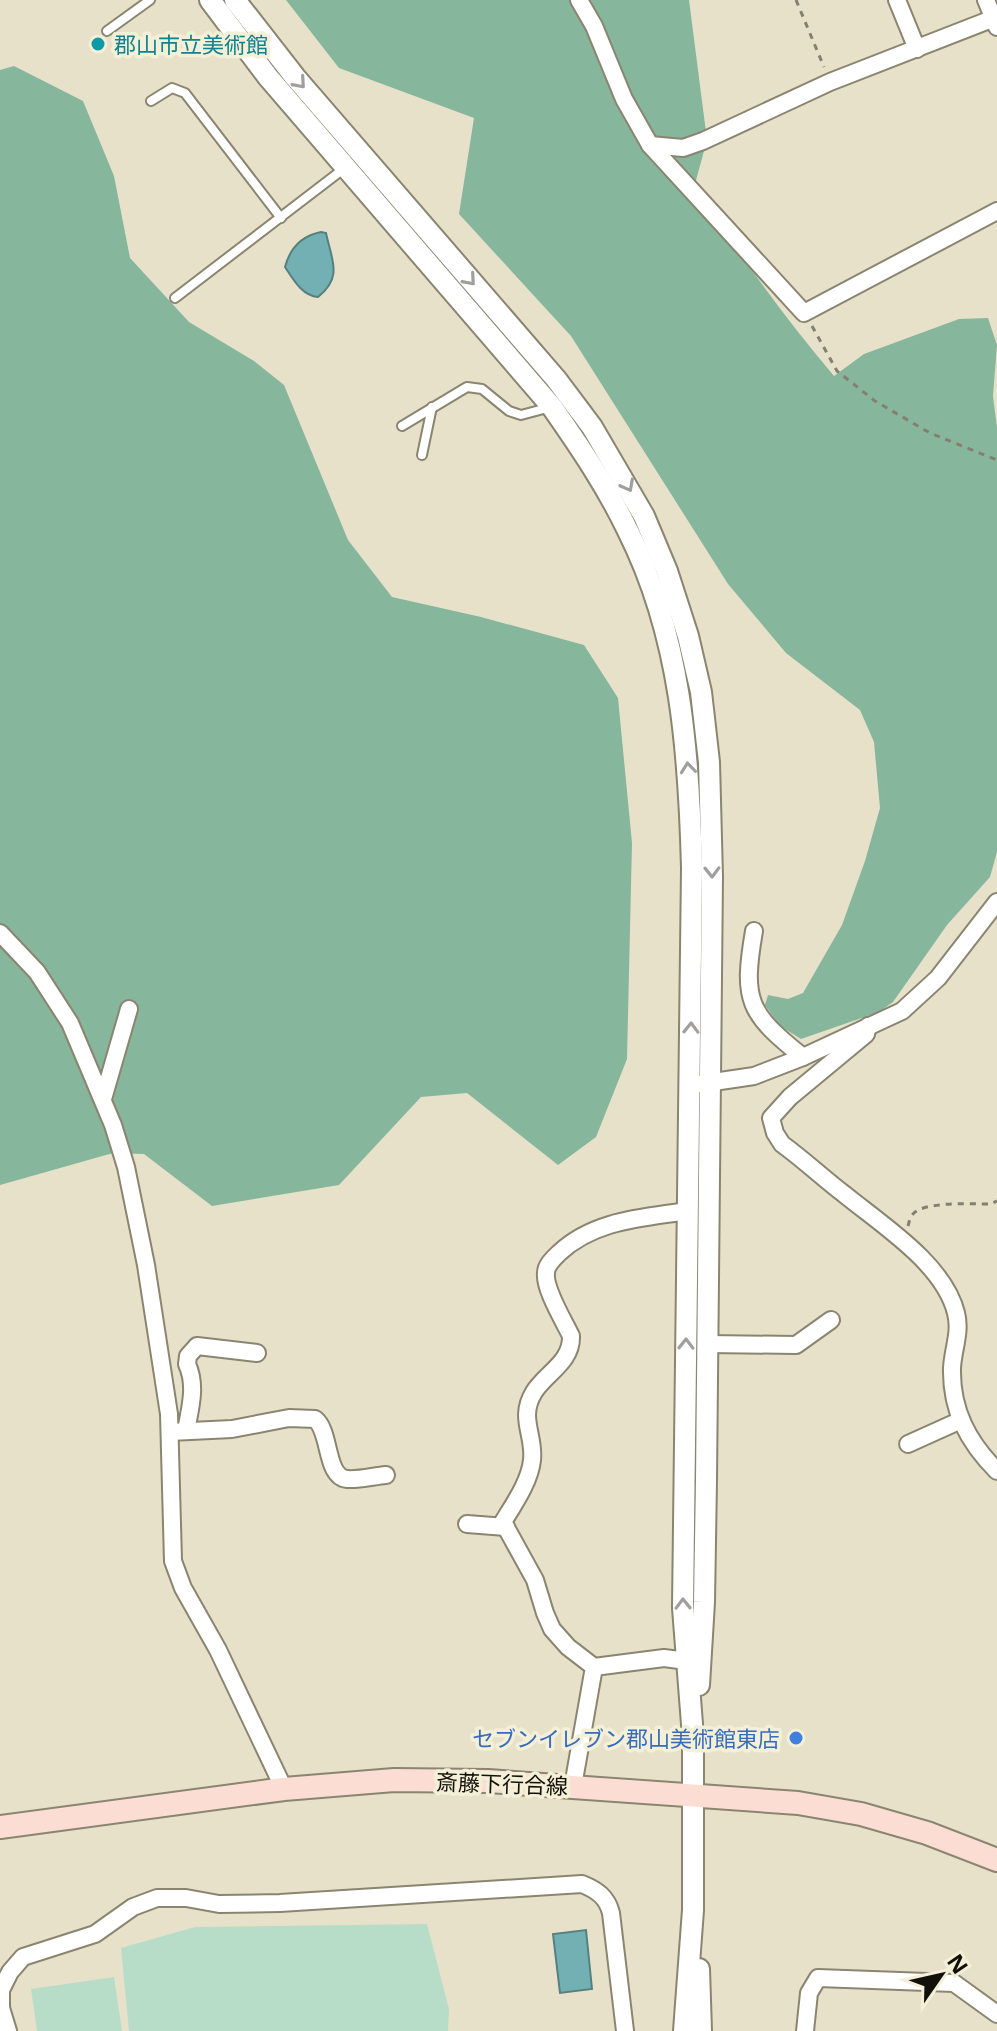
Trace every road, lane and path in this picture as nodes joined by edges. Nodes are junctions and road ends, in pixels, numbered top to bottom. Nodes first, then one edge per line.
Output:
1 (150, 0) edge
2 (210, 0) edge
3 (235, 0) edge
4 (579, 0) edge
5 (796, 0) edge
6 (897, 0) edge
7 (986, 0) edge
8 (996, 21) edge
9 (107, 31) dead end
10 (917, 49) junction
11 (830, 82) junction
12 (151, 101) dead end
13 (650, 145) junction
14 (354, 160) junction
15 (997, 211) edge
16 (281, 218) junction
17 (175, 298) dead end
18 (804, 313) junction
19 (432, 407) junction
20 (552, 407) junction
21 (402, 426) dead end
22 (422, 455) dead end
23 (997, 460) edge
24 (997, 902) edge
25 (754, 931) dead end
26 (0, 933) edge
27 (129, 1009) dead end
28 (868, 1026) junction
29 (803, 1057) junction
30 (700, 1084) junction
31 (103, 1099) junction
32 (997, 1201) edge
33 (687, 1211) junction
34 (911, 1250) junction
35 (831, 1320) dead end
36 (707, 1344) junction
37 (257, 1353) dead end
38 (959, 1421) junction
39 (178, 1432) junction
40 (908, 1444) dead end
41 (997, 1471) edge
42 (386, 1475) dead end
43 (467, 1524) dead end
44 (506, 1527) junction
45 (687, 1661) junction
46 (594, 1667) junction
47 (693, 1737) junction
48 (573, 1786) junction
49 (284, 1789) junction
50 (692, 1797) junction
51 (0, 1827) edge
52 (997, 1860) edge
53 (693, 1910) junction
54 (997, 2014) edge
55 (8, 2031) edge
56 (625, 2031) edge
57 (684, 2031) edge
58 (701, 2031) edge
59 (805, 2031) edge

1 - 9 lane
2 - 14 street
3 -> 14 street
4 - 13 street
5 - 11 path
6 - 10 street
7 - 8 street
8 - 10 street
10 - 11 street
11 - 13 street
12 - 16 lane
13 - 18 street
14 - 16 lane
14 - 20 street
14 -> 30 street
15 - 18 street
16 - 17 lane
18 - 23 path
19 - 20 lane
19 - 21 lane
19 - 22 lane
30 -> 20 street
24 - 28 street
25 - 29 street
26 - 31 street
27 - 31 street
28 - 29 street
28 - 34 street
29 - 30 street
30 - 33 street
30 - 36 street
31 - 39 street
32 - 34 path
33 - 44 street
45 -> 33 street
34 - 38 street
35 - 36 street
36 - 47 street
37 - 39 street
38 - 40 street
38 - 41 street
39 - 42 street
39 - 49 street
43 - 44 street
44 - 46 street
45 - 46 street
45 - 47 street
46 - 48 street
47 - 50 street
48 - 49 main road, 斎藤下行合線
48 - 50 main road, 斎藤下行合線
49 - 51 main road, 斎藤下行合線
50 - 52 main road, 斎藤下行合線
50 - 53 street
53 - 57 street
53 - 58 street
54 - 59 street
55 - 56 street

